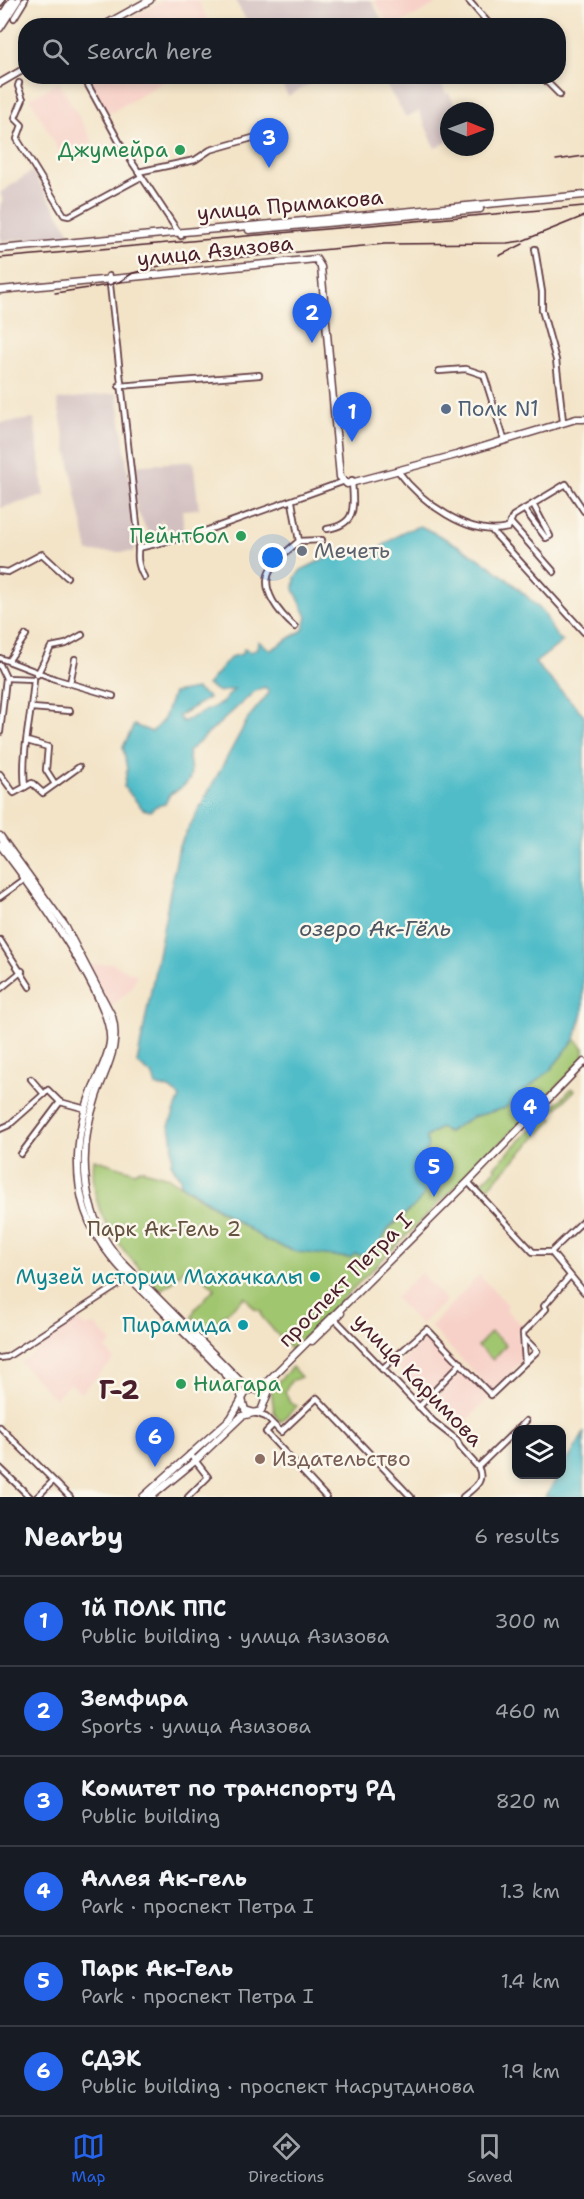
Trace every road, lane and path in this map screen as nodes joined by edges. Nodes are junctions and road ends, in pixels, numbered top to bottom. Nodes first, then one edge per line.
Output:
1 (12, 0) edge
2 (25, 0) edge
3 (150, 0) edge
4 (468, 0) edge
5 (14, 18) dead end
6 (117, 18) edge
7 (484, 18) edge
8 (0, 19) edge
9 (0, 28) edge
10 (18, 73) edge
11 (0, 83) edge
12 (19, 84) edge
13 (88, 84) edge
14 (549, 84) edge
15 (560, 95) dead end
16 (256, 137) dead end
17 (139, 175) junction
18 (584, 197) edge
19 (180, 234) junction
20 (535, 249) dead end
21 (0, 251) edge
22 (109, 277) junction
23 (0, 289) edge
24 (440, 371) dead end
25 (259, 375) dead end
26 (119, 387) junction
27 (584, 418) edge
28 (563, 421) junction
29 (504, 439) junction
30 (398, 471) junction
31 (349, 481) junction
32 (292, 502) junction
33 (533, 504) junction
34 (524, 509) junction
35 (584, 511) edge
36 (510, 522) junction
37 (327, 529) dead end
38 (493, 532) junction
39 (322, 540) dead end
40 (298, 541) junction
41 (138, 548) junction
42 (0, 571) edge
43 (554, 572) dead end
44 (66, 577) dead end
45 (144, 578) dead end
46 (295, 627) dead end
47 (584, 632) edge
48 (82, 634) dead end
49 (26, 635) dead end
50 (0, 658) edge
51 (75, 659) dead end
52 (9, 660) junction
53 (0, 665) edge
54 (39, 673) junction
55 (6, 678) junction
56 (34, 679) junction
57 (70, 683) junction
58 (113, 696) dead end
59 (32, 708) junction
60 (70, 711) dead end
61 (0, 732) edge
62 (27, 741) junction
63 (80, 767) dead end
64 (0, 774) edge
65 (2, 782) edge
66 (55, 784) junction
67 (25, 787) junction
68 (0, 836) edge
69 (0, 845) edge
70 (27, 877) junction
71 (0, 897) edge
72 (0, 940) edge
73 (22, 971) junction
74 (30, 987) dead end
75 (0, 989) edge
76 (106, 1062) junction
77 (584, 1062) edge
78 (584, 1067) edge
79 (31, 1079) dead end
80 (44, 1094) junction
81 (60, 1102) junction
82 (86, 1109) junction
83 (0, 1128) edge
84 (21, 1154) dead end
85 (469, 1184) junction
86 (584, 1220) edge
87 (106, 1247) junction
88 (551, 1252) junction
89 (119, 1263) junction
90 (570, 1276) junction
91 (129, 1278) junction
92 (584, 1292) edge
93 (334, 1318) junction
94 (524, 1338) junction
95 (0, 1358) edge
96 (525, 1362) junction
97 (461, 1364) junction
98 (382, 1369) junction
99 (241, 1386) junction
100 (253, 1389) junction
101 (242, 1398) junction
102 (266, 1401) junction
103 (419, 1407) junction
104 (255, 1413) junction
105 (526, 1421) dead end
106 (271, 1423) junction
107 (522, 1425) edge
108 (0, 1427) edge
109 (512, 1435) edge
110 (190, 1454) junction
111 (195, 1461) junction
112 (478, 1467) junction
113 (0, 1468) edge
114 (53, 1481) junction
115 (30, 1497) edge
116 (36, 1497) edge
117 (70, 1497) edge
118 (143, 1497) edge
119 (151, 1497) edge
120 (188, 1497) edge
121 (326, 1497) edge
122 (411, 1497) edge
123 (463, 1497) edge

1 - 8 main road
1 - 9 main road
2 - 5 street
3 - 6 main road
4 - 7 street
10 - 11 main road
12 - 17 street
13 - 17 street
14 - 15 street
16 - 17 street
17 - 19 street
18 - 19 main road, улица Примакова
19 - 21 main road, улица Примакова
20 - 28 street
22 - 23 main road, улица Азизова
22 - 26 street
22 - 31 main road, улица Азизова
24 - 29 street
25 - 26 street
26 - 41 street
27 - 28 main road
27 - 30 main road
28 - 29 main road
29 - 31 main road
30 - 31 main road
30 - 38 street
31 - 32 street
31 - 37 street
32 - 40 street
32 - 41 street
33 - 34 street
33 - 34 street
33 - 35 street
34 - 36 street
36 - 38 street
36 - 43 street
38 - 47 street
39 - 40 street
40 - 46 street
41 - 45 street
42 - 44 street
48 - 54 street
49 - 52 street
50 - 52 street
51 - 57 street
52 - 54 street
53 - 55 street
54 - 56 street
54 - 57 street
55 - 56 street
55 - 61 street
56 - 59 street
57 - 58 street
59 - 60 street
59 - 62 street
62 - 66 street
62 - 67 street
63 - 66 street
64 - 65 street
65 - 67 street
66 - 67 street
68 - 70 main road
69 - 70 main road
70 - 71 street
70 - 76 main road
72 - 73 street
73 - 74 street
73 - 75 street
76 - 82 main road
76 - 87 main road
77 - 85 main road, проспект Петра I
78 - 85 main road, проспект Петра I
79 - 80 street
80 - 81 street
80 - 83 street
81 - 82 street
81 - 84 street
82 - 87 main road
85 - 88 street
85 - 93 main road, проспект Петра I
86 - 88 street
87 - 89 main road
88 - 90 street
89 - 91 main road
89 - 99 main road
90 - 92 street
90 - 94 street
91 - 95 street
91 - 99 main road
93 - 98 street, улица Каримова
93 - 100 main road, проспект Петра I
93 - 102 main road, проспект Петра I
94 - 96 street
94 - 96 street
96 - 97 street
97 - 98 street
97 - 103 street
98 - 103 street, улица Каримова
99 - 100 main road
99 - 101 main road
100 - 101 main road
100 - 102 main road
101 - 104 main road
101 - 110 main road
102 - 104 main road
102 - 106 street
103 - 112 street, улица Каримова
104 - 106 street
104 - 111 main road
105 - 107 street
106 - 121 street
106 - 122 street
108 - 114 street
109 - 112 street
110 - 111 street
110 - 118 main road
111 - 119 main road
111 - 120 street
112 - 123 street
113 - 115 street
114 - 116 street
114 - 117 street

